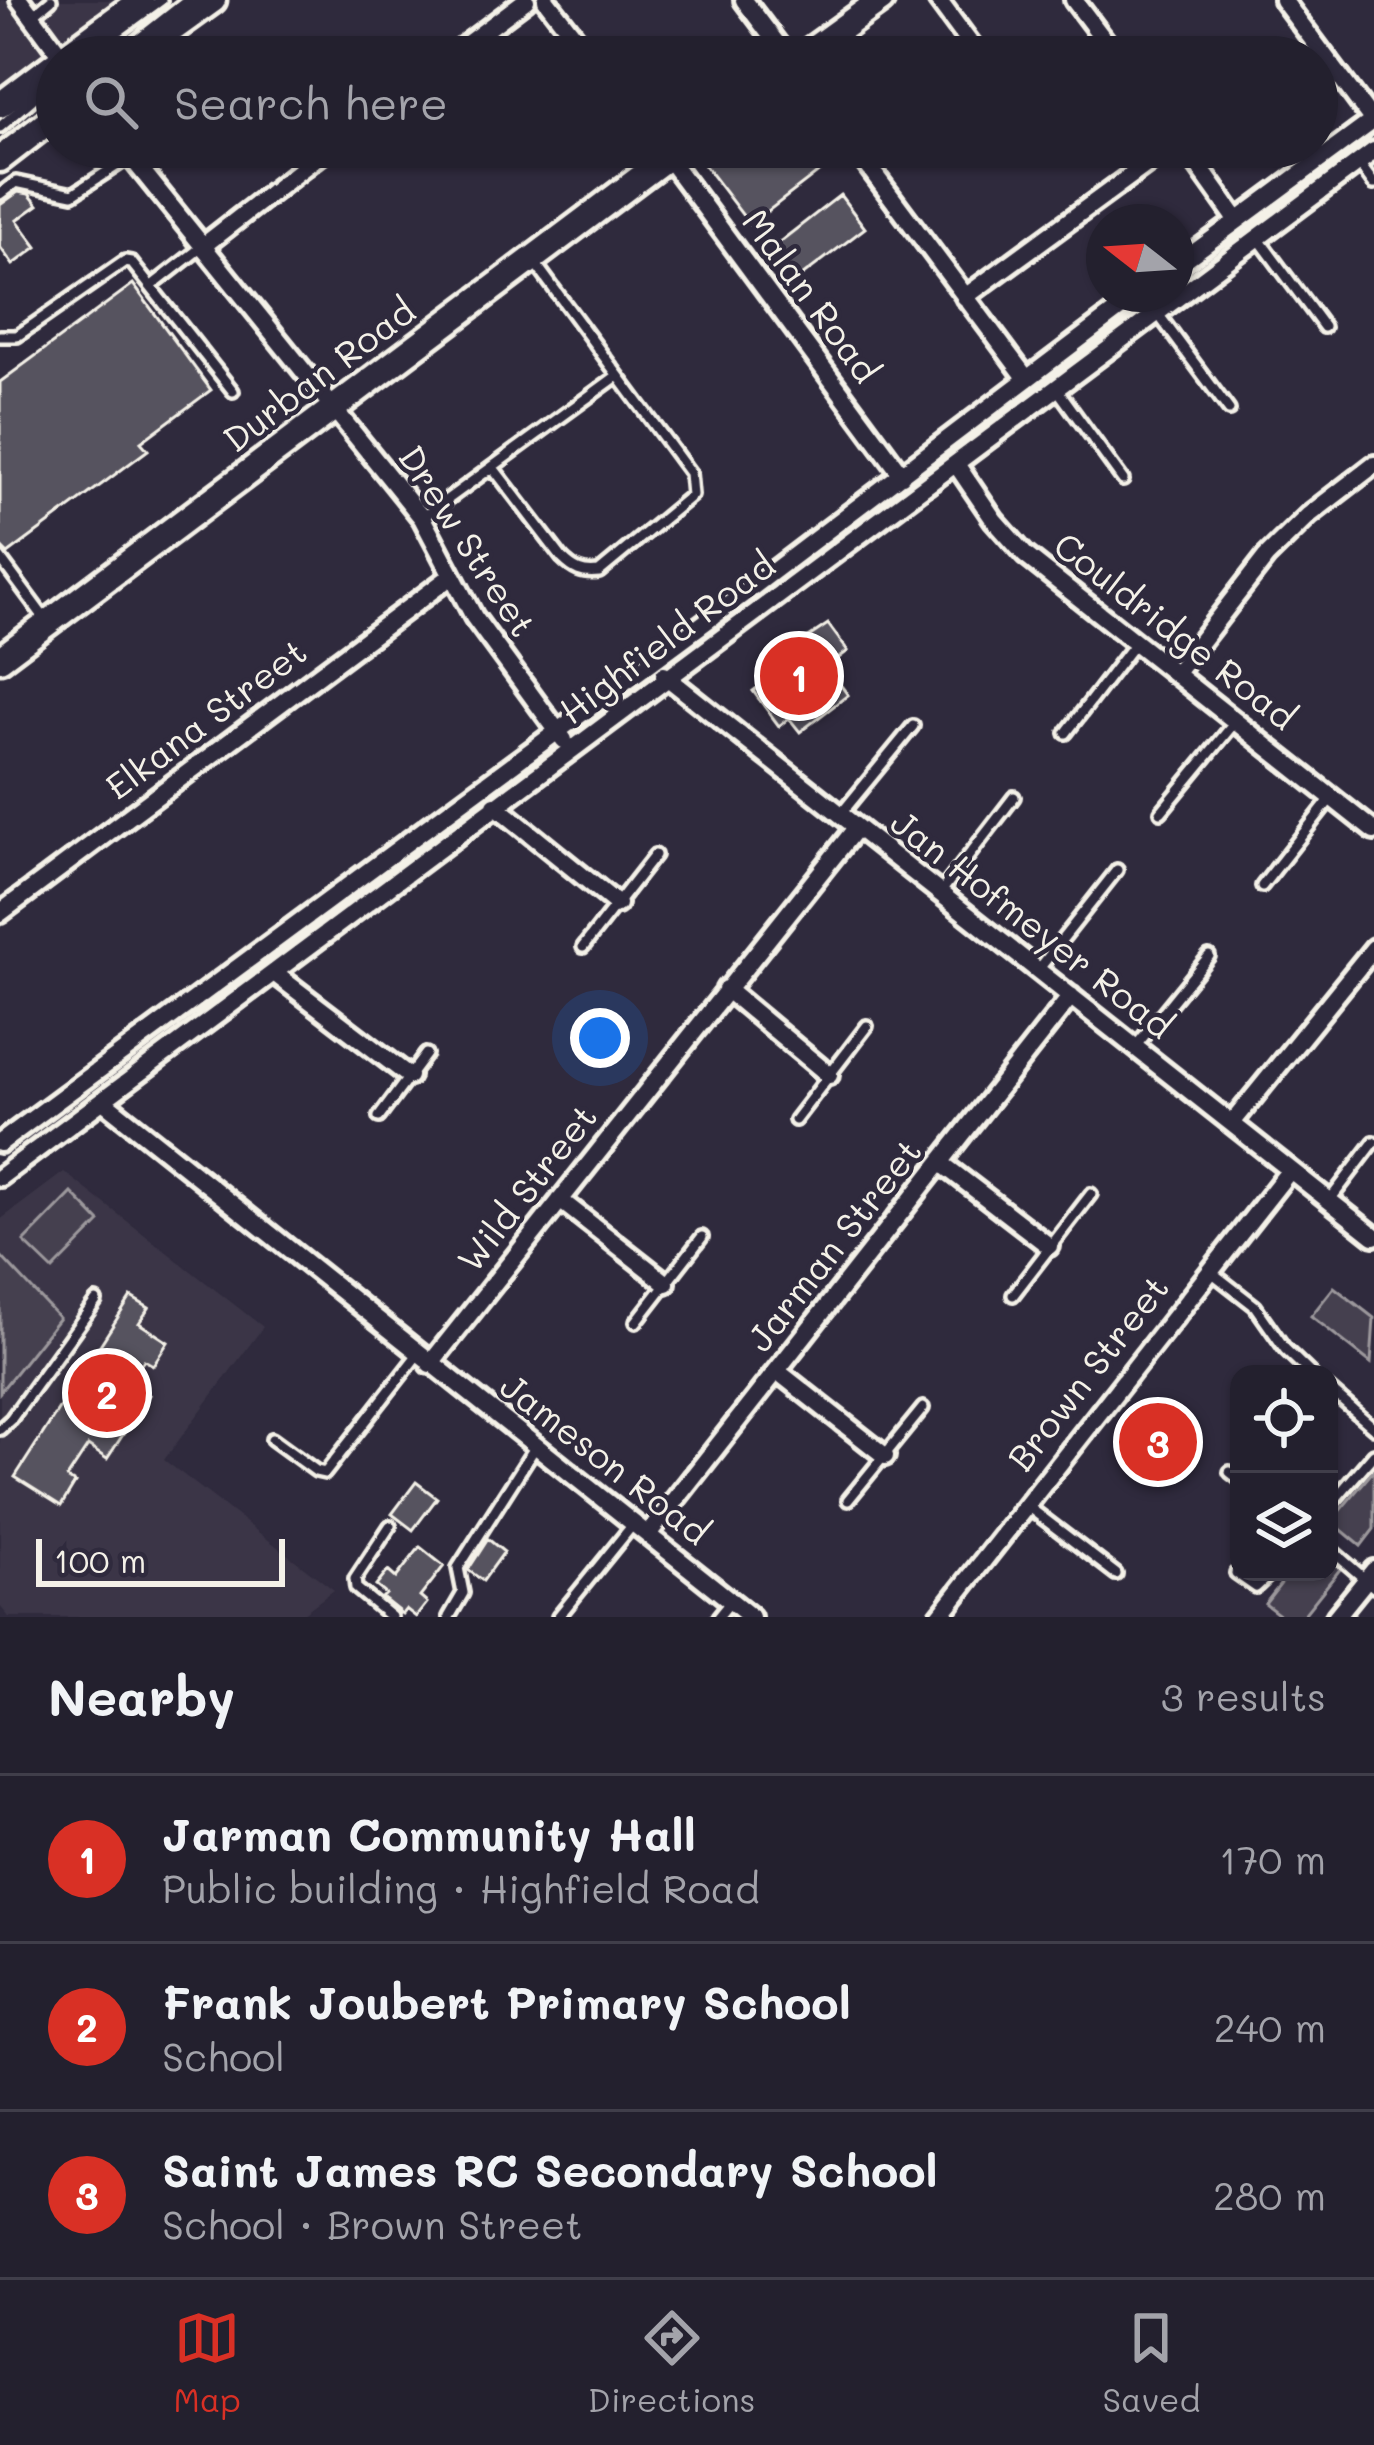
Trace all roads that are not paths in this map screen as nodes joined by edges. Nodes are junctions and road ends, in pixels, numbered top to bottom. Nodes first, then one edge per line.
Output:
1 (20, 0) edge
2 (51, 0) edge
3 (141, 0) edge
4 (161, 0) edge
5 (188, 0) edge
6 (213, 0) edge
7 (526, 0) edge
8 (547, 0) edge
9 (744, 0) edge
10 (881, 0) edge
11 (938, 0) edge
12 (1074, 0) edge
13 (1283, 0) edge
14 (32, 16) junction
15 (45, 36) edge
16 (92, 36) edge
17 (111, 36) edge
18 (143, 36) edge
19 (163, 36) edge
20 (478, 36) edge
21 (574, 36) edge
22 (771, 36) edge
23 (831, 36) edge
24 (965, 36) edge
25 (1101, 36) edge
26 (1310, 36) edge
27 (1338, 73) edge
28 (36, 78) edge
29 (36, 96) edge
30 (0, 105) edge
31 (1374, 121) edge
32 (36, 123) edge
33 (0, 127) edge
34 (36, 130) edge
35 (1338, 147) edge
36 (1374, 151) edge
37 (3, 153) edge
38 (1358, 162) junction
39 (105, 168) edge
40 (139, 168) edge
41 (303, 168) edge
42 (647, 168) edge
43 (683, 168) edge
44 (869, 168) edge
45 (1141, 168) edge
46 (1200, 168) edge
47 (1309, 168) edge
48 (16, 182) junction
49 (1374, 184) edge
50 (0, 194) edge
51 (1238, 220) junction
52 (1258, 238) junction
53 (202, 246) junction
54 (1194, 253) edge
55 (532, 258) junction
56 (153, 285) junction
57 (964, 297) junction
58 (1115, 312) edge
59 (1158, 314) junction
60 (1324, 327) dead end
61 (0, 336) edge
62 (617, 376) junction
63 (1027, 379) junction
64 (1057, 389) junction
65 (233, 391) dead end
66 (334, 410) junction
67 (1229, 410) dead end
68 (956, 464) junction
69 (1374, 465) edge
70 (494, 469) junction
71 (902, 475) junction
72 (1123, 480) dead end
73 (422, 518) junction
74 (0, 558) edge
75 (451, 577) junction
76 (48, 623) junction
77 (1135, 643) junction
78 (0, 658) edge
79 (650, 662) junction
80 (1175, 674) junction
81 (669, 680) junction
82 (1236, 721) junction
83 (914, 726) dead end
84 (557, 732) junction
85 (1066, 733) dead end
86 (571, 751) junction
87 (1014, 797) dead end
88 (1332, 797) junction
89 (495, 805) junction
90 (1161, 812) dead end
91 (840, 815) junction
92 (856, 828) junction
93 (1374, 831) edge
94 (656, 855) dead end
95 (1117, 870) dead end
96 (1262, 886) dead end
97 (940, 893) junction
98 (617, 904) junction
99 (0, 913) edge
100 (583, 947) dead end
101 (1374, 948) edge
102 (1209, 956) dead end
103 (1038, 970) junction
104 (274, 973) junction
105 (726, 989) junction
106 (1071, 996) junction
107 (867, 1026) dead end
108 (1135, 1047) junction
109 (426, 1054) dead end
110 (829, 1075) junction
111 (409, 1076) junction
112 (103, 1101) junction
113 (379, 1117) dead end
114 (795, 1120) dead end
115 (1232, 1123) junction
116 (1374, 1142) edge
117 (0, 1143) edge
118 (941, 1163) junction
119 (1290, 1169) junction
120 (0, 1177) edge
121 (1091, 1194) dead end
122 (560, 1200) junction
123 (1329, 1201) junction
124 (1374, 1236) edge
125 (702, 1237) dead end
126 (1049, 1246) junction
127 (1210, 1271) junction
128 (666, 1283) junction
129 (1013, 1295) dead end
130 (96, 1301) dead end
131 (636, 1322) dead end
132 (424, 1359) junction
133 (1302, 1365) edge
134 (777, 1371) junction
135 (1338, 1397) edge
136 (923, 1408) dead end
137 (1374, 1428) edge
138 (0, 1429) edge
139 (272, 1439) dead end
140 (536, 1446) junction
141 (1374, 1454) edge
142 (885, 1456) junction
143 (1338, 1496) edge
144 (848, 1500) dead end
145 (1026, 1505) junction
146 (390, 1526) dead end
147 (642, 1528) junction
148 (1338, 1555) edge
149 (1116, 1574) dead end
150 (1371, 1579) edge
151 (731, 1601) junction
152 (391, 1617) edge
153 (449, 1617) edge
154 (558, 1617) edge
155 (718, 1617) edge
156 (751, 1617) edge
157 (939, 1617) edge
158 (1336, 1617) edge

1 - 14 street
2 - 14 lane
3 - 16 street
4 - 17 lane
5 - 18 lane
6 - 19 street
7 - 20 street
8 - 21 street
9 - 22 street
10 - 23 street
11 - 24 street
12 - 25 street
13 - 26 street
14 - 15 street
27 - 31 street
28 - 30 street
29 - 33 lane
31 - 35 street
32 - 37 lane
34 - 37 street
36 - 38 street, Highfield Road
37 - 48 lane
38 - 49 lane
38 - 52 street, Highfield Road
39 - 48 lane
40 - 53 street, Drew Street
41 - 53 street
42 - 55 street, Durban Road
43 - 71 street, Malan Road
44 - 57 street
45 - 57 street
46 - 51 street
47 - 51 street
48 - 50 lane
51 - 54 street
52 - 59 street, Highfield Road
52 - 60 lane
53 - 56 lane
53 - 66 street, Drew Street
55 - 62 lane
55 - 66 street, Durban Road
56 - 61 lane
56 - 65 lane
57 - 63 street
58 - 63 street, Highfield Road
59 - 64 street, Highfield Road
59 - 67 lane
62 - 70 lane
62 - 70 lane
63 - 71 street, Highfield Road
64 - 68 street, Highfield Road
64 - 72 lane
66 - 73 street, Drew Street
66 - 76 street, Durban Road
68 - 77 street, Couldridge Road
68 - 81 street, Highfield Road
69 - 80 street
70 - 73 lane
71 - 79 street, Highfield Road
73 - 75 street, Drew Street
74 - 76 lane
75 - 84 street, Drew Street
75 - 99 street, Elkana Street
76 - 78 street, Durban Road
77 - 80 street, Couldridge Road
77 - 85 lane
79 - 81 street, Jan Hofmeyer Road
79 - 84 street, Highfield Road
80 - 82 street, Couldridge Road
81 - 86 street, Highfield Road
81 - 91 street, Jan Hofmeyer Road
82 - 88 street, Couldridge Road
82 - 90 lane
83 - 91 lane
84 - 86 street, Drew Street
84 - 117 street, Highfield Road
86 - 89 street, Highfield Road
87 - 97 lane
88 - 93 street, Couldridge Road
88 - 96 lane
89 - 98 street
89 - 104 street, Highfield Road
91 - 92 street, Jan Hofmeyer Road
92 - 97 street, Jan Hofmeyer Road
92 - 105 street, Wild Street
94 - 98 lane
95 - 103 lane
97 - 103 street, Jan Hofmeyer Road
98 - 100 lane
101 - 115 street
102 - 108 lane
103 - 106 street, Jan Hofmeyer Road
104 - 111 street
104 - 112 street, Highfield Road
105 - 110 street
105 - 122 street, Wild Street
106 - 108 street, Jan Hofmeyer Road
106 - 118 street, Jarman Street
107 - 110 lane
108 - 115 street, Jan Hofmeyer Road
109 - 111 lane
110 - 114 lane
111 - 113 lane
112 - 120 street, Highfield Road
112 - 132 street, Jameson Road
115 - 119 street, Jan Hofmeyer Road
116 - 123 lane
118 - 126 street
118 - 134 street, Jarman Street
119 - 123 street, Jan Hofmeyer Road
119 - 127 street, Brown Street
121 - 126 lane
122 - 128 street
122 - 132 street, Wild Street
123 - 124 street, Jan Hofmeyer Road
125 - 128 lane
126 - 129 lane
127 - 133 lane
127 - 145 street, Brown Street
128 - 131 lane
130 - 138 lane
132 - 139 lane
132 - 140 street, Jameson Road
134 - 142 street
134 - 147 street, Jarman Street
135 - 137 lane
136 - 142 lane
140 - 147 street, Jameson Road
140 - 153 lane
141 - 143 lane
142 - 144 lane
145 - 149 lane
145 - 157 street, Brown Street
146 - 152 lane
147 - 151 street, Jameson Road
147 - 154 lane
148 - 150 lane
150 - 158 street
151 - 155 lane
151 - 156 street, Jameson Road

